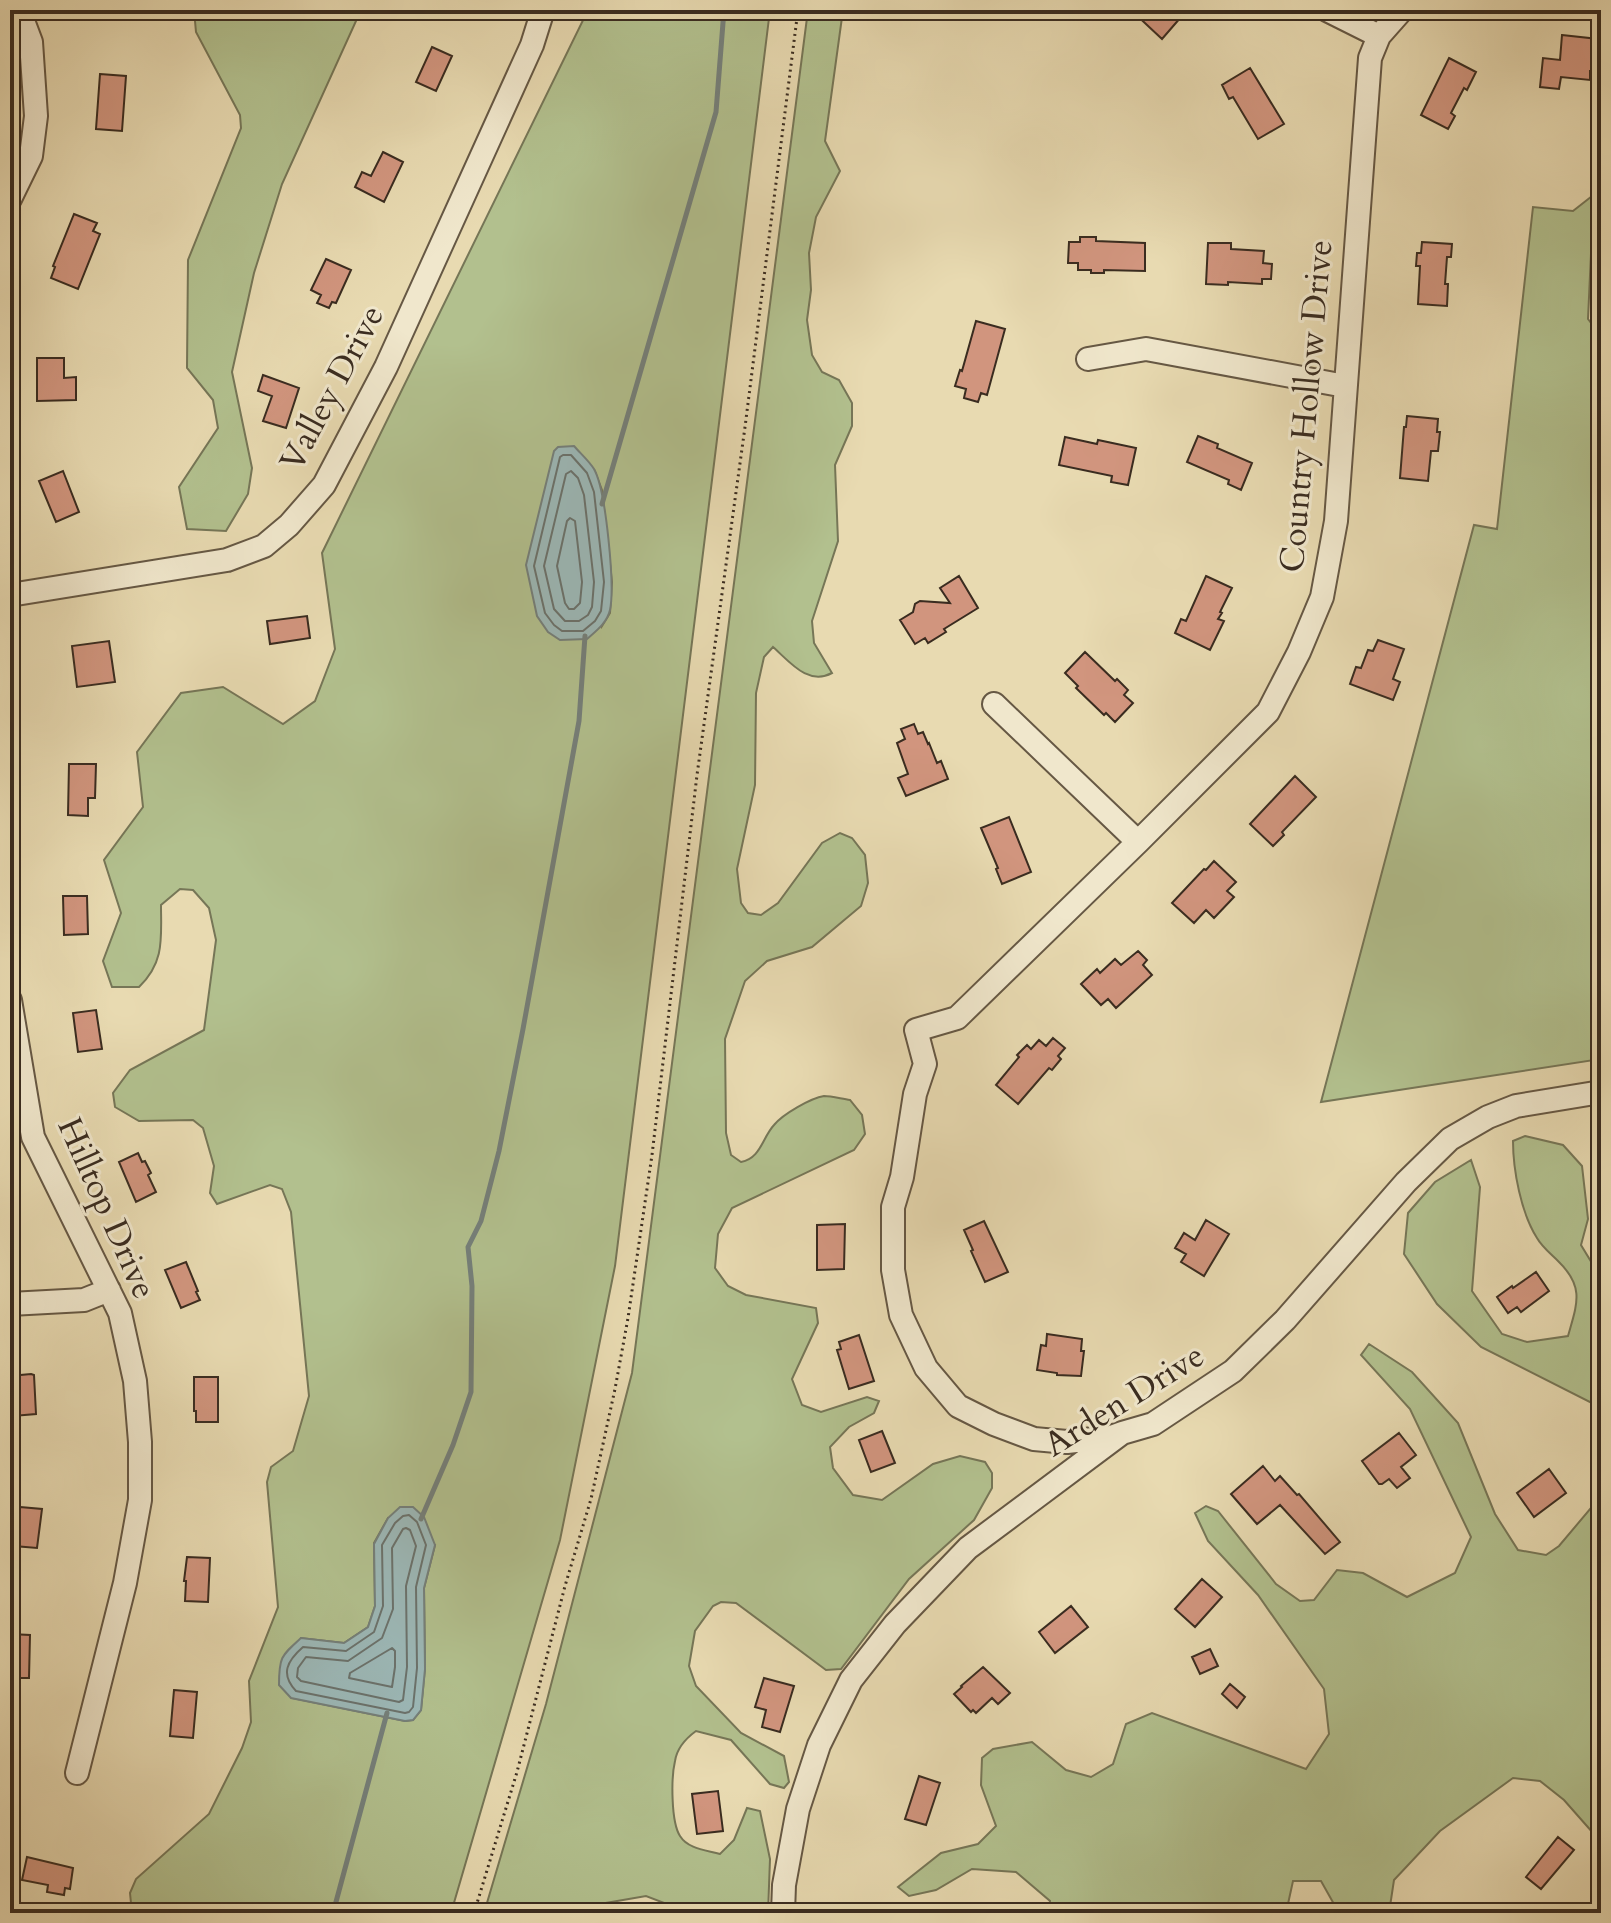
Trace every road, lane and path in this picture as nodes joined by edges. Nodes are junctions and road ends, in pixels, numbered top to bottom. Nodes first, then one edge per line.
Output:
1 (19, 10) edge
2 (543, 10) edge
3 (798, 10) edge
4 (1327, 10) edge
5 (1402, 10) edge
6 (1379, 36) junction
7 (10, 199) edge
8 (1088, 359) dead end
9 (1345, 386) junction
10 (10, 595) edge
11 (994, 704) dead end
12 (1138, 842) junction
13 (10, 1000) edge
14 (1601, 1092) edge
15 (109, 1290) junction
16 (10, 1304) edge
17 (1122, 1433) junction
18 (77, 1773) dead end
19 (474, 1913) edge
20 (783, 1913) edge

1 - 7 street
2 - 10 street, Valley Drive
3 - 19 path
4 - 6 street
5 - 6 street, Country Hollow Drive
6 - 9 street, Country Hollow Drive
8 - 9 street
9 - 12 street, Country Hollow Drive
11 - 12 street
12 - 17 street, Country Hollow Drive
13 - 15 street, Hilltop Drive
14 - 17 street, Arden Drive
15 - 16 street
15 - 18 street, Hilltop Drive
17 - 20 street, Arden Drive

